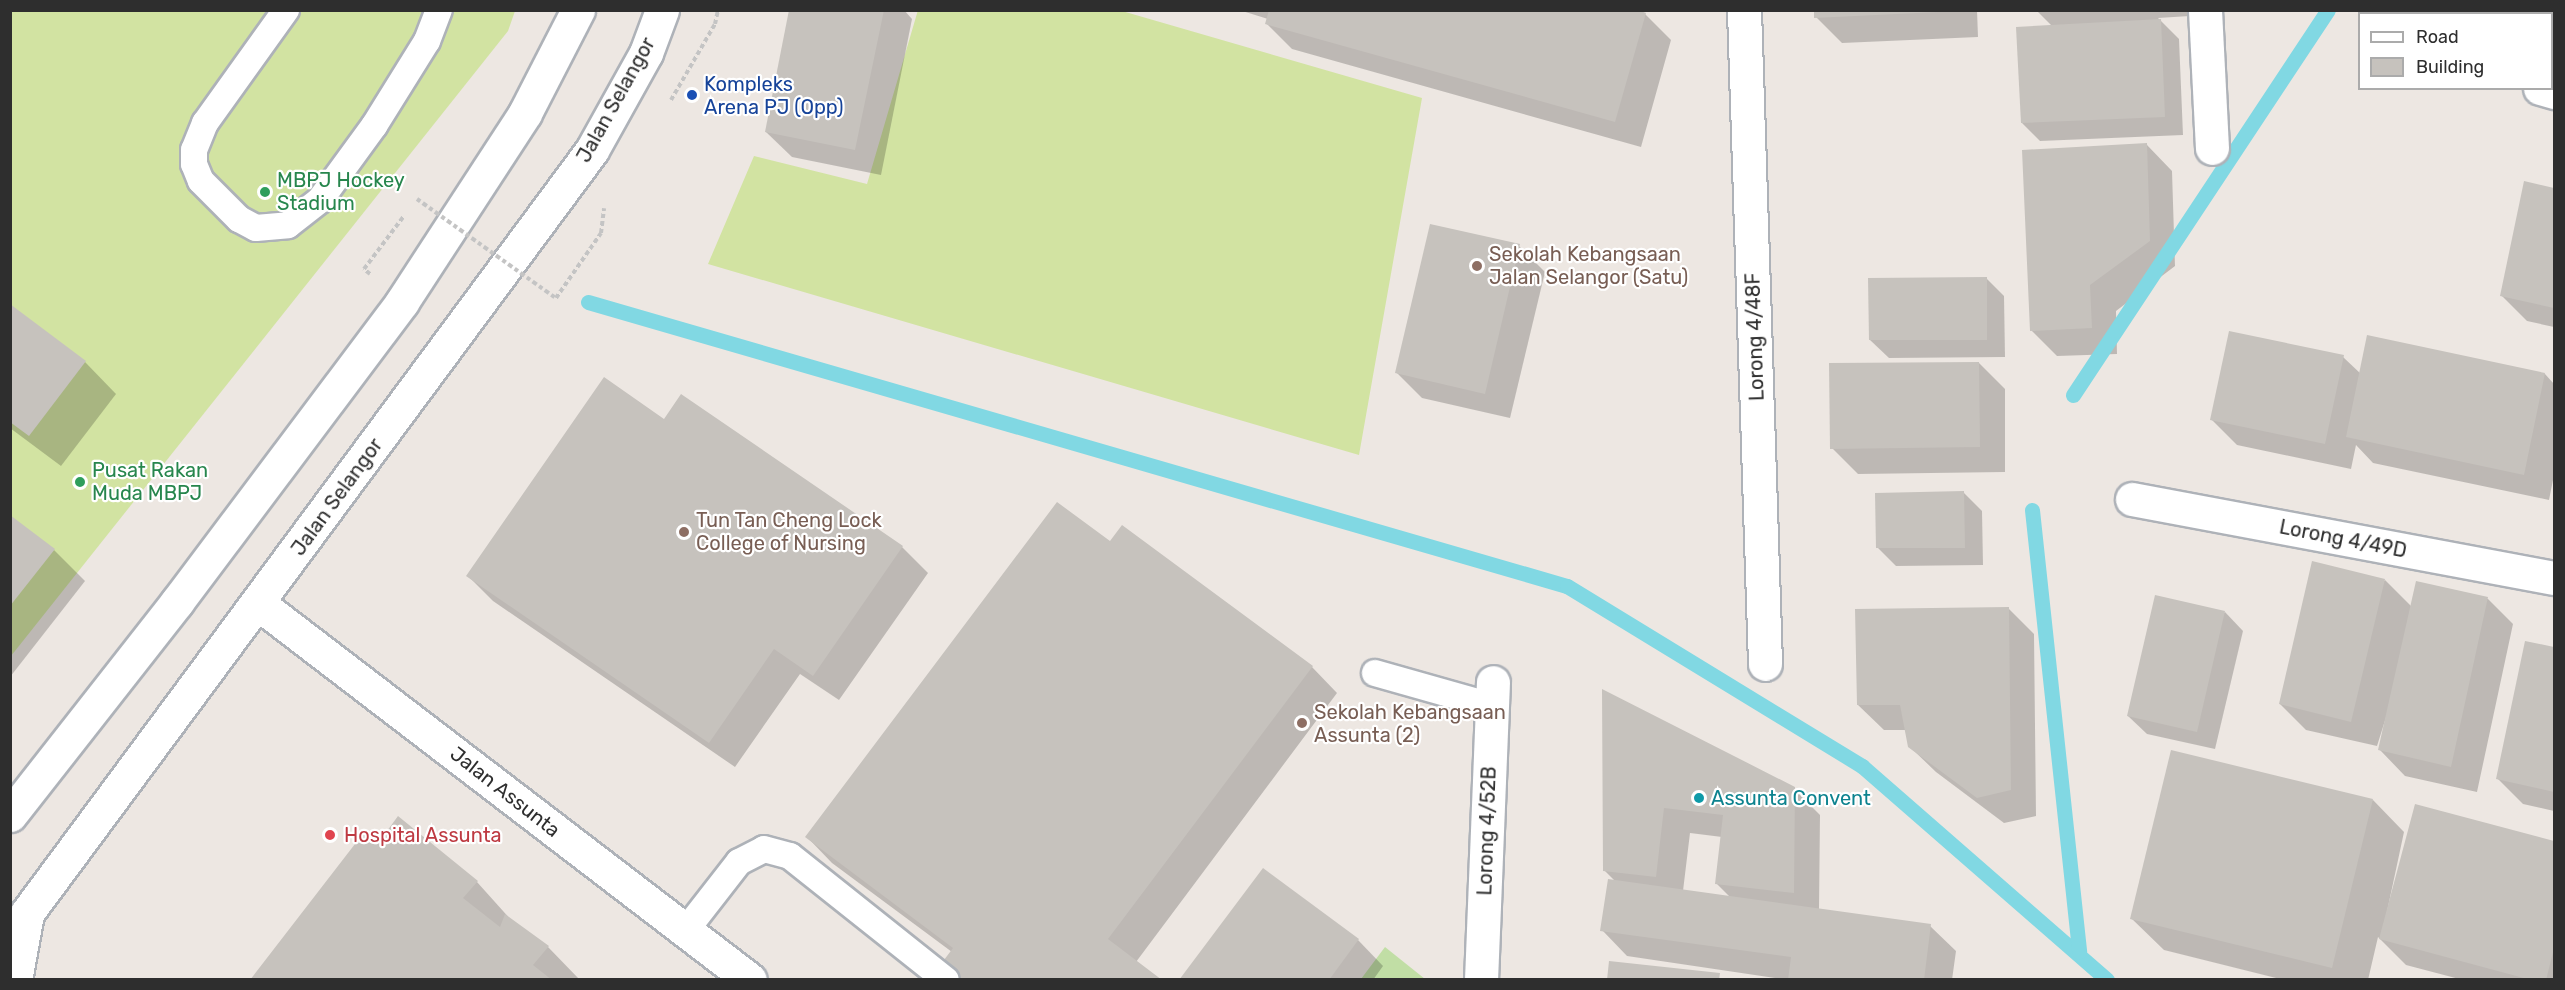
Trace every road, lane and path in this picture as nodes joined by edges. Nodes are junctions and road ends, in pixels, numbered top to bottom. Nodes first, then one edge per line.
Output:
1 (286, 10) edge
2 (440, 10) edge
3 (578, 10) edge
4 (662, 10) edge
5 (1744, 10) edge
6 (2205, 10) edge
7 (2212, 148) dead end
8 (601, 233) dead end
9 (364, 269) dead end
10 (2132, 499) dead end
11 (2554, 579) edge
12 (259, 604) junction
13 (1765, 664) dead end
14 (1375, 674) dead end
15 (1492, 694) joint
16 (10, 815) edge
17 (686, 930) junction
18 (15, 980) edge
19 (750, 980) edge
20 (946, 980) edge
21 (1480, 980) edge

1 - 2 lane
3 - 16 main road
4 - 12 main road, Jalan Selangor
5 - 13 main road, Lorong 4/48F
6 - 7 main road
8 - 9 path, bridge
10 - 11 main road, Lorong 4/49D
12 - 17 main road, Jalan Assunta
12 - 18 main road, Jalan Selangor
14 - 15 lane
15 - 21 main road, Lorong 4/52B
17 - 19 main road, Jalan Assunta
17 - 20 lane

